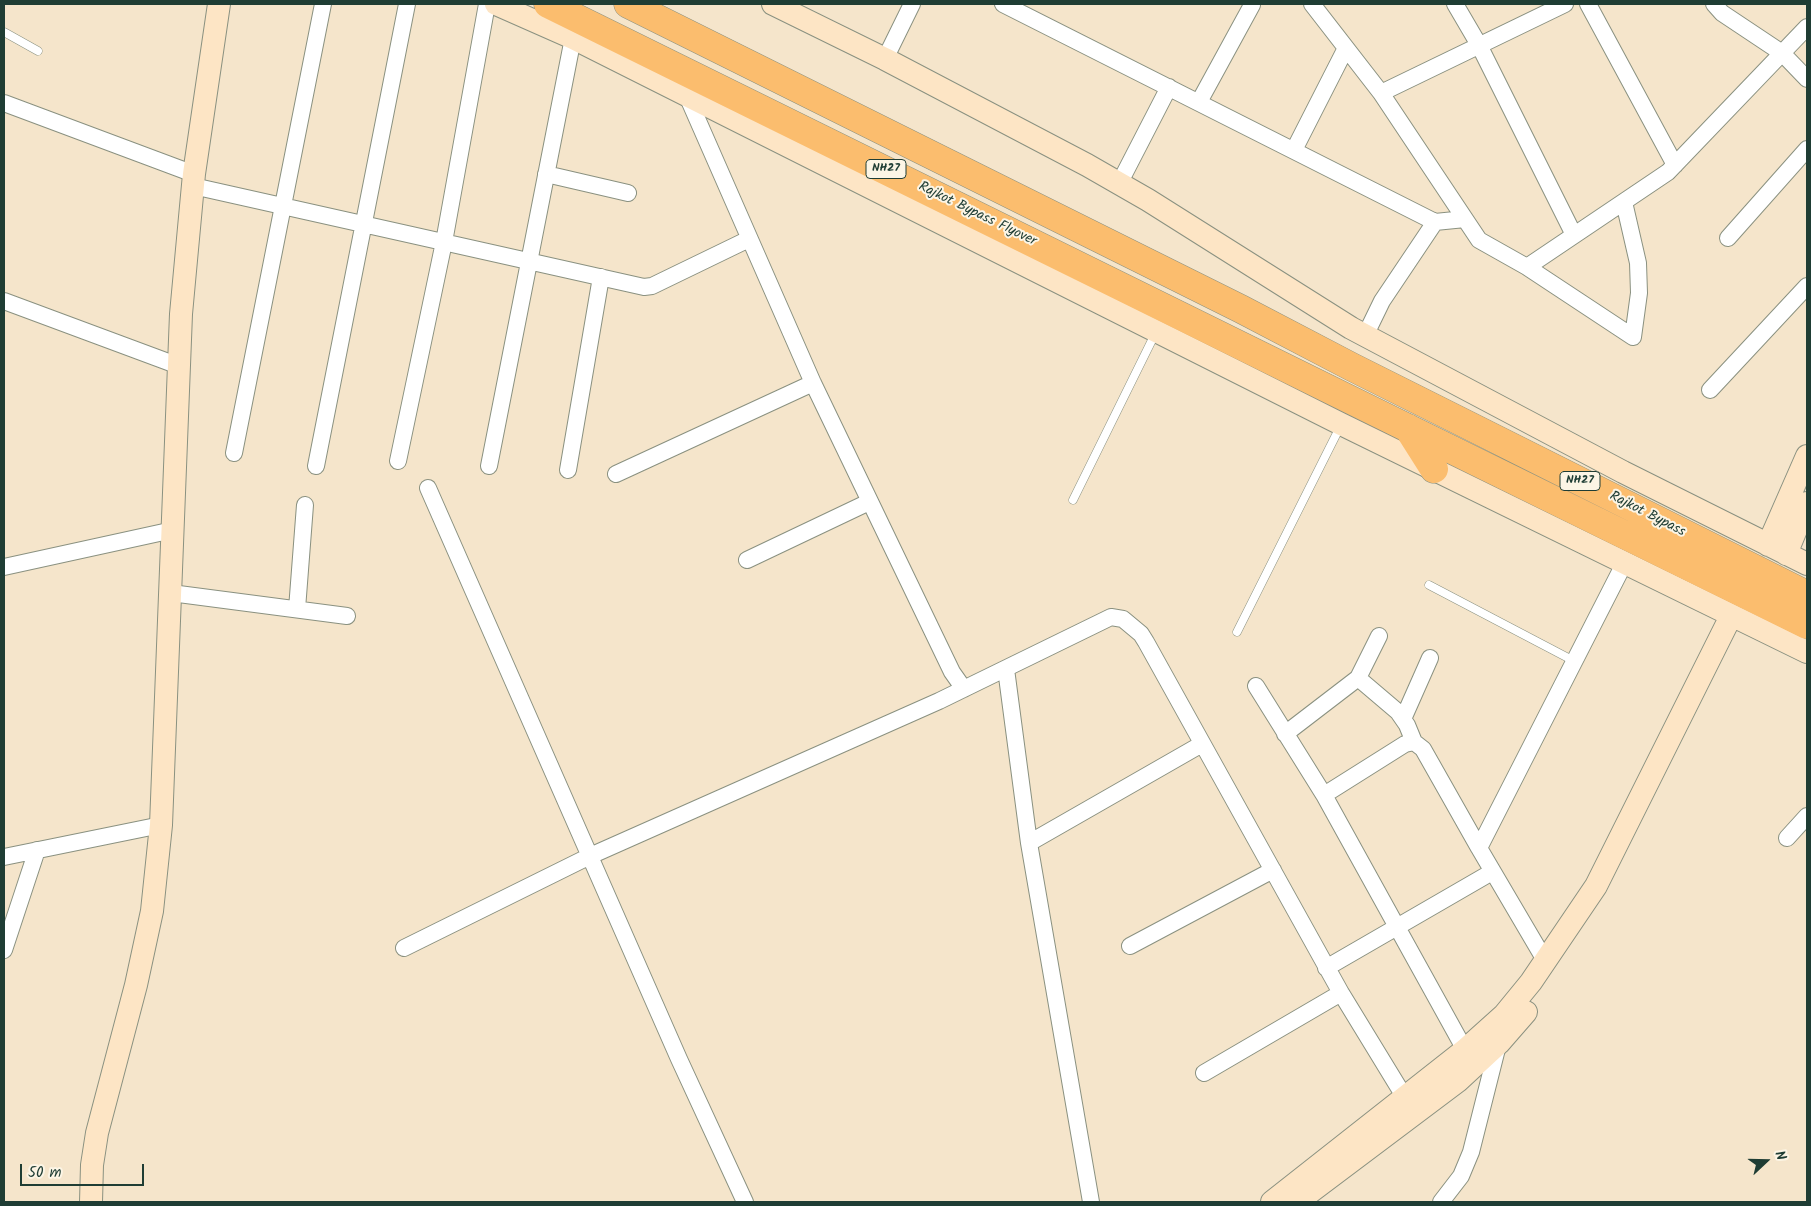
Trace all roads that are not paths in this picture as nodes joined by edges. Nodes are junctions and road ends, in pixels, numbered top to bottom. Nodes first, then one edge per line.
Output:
1 (219, 4) edge
2 (323, 4) edge
3 (406, 4) edge
4 (487, 4) edge
5 (496, 4) edge
6 (548, 4) edge
7 (628, 4) edge
8 (773, 4) edge
9 (912, 4) edge
10 (1003, 4) edge
11 (1312, 4) edge
12 (1456, 4) edge
13 (1565, 4) edge
14 (1588, 4) edge
15 (1714, 4) edge
16 (1252, 5) dead end
17 (1029, 10) edge
18 (1807, 27) edge
19 (4, 32) edge
20 (573, 38) junction
21 (1480, 45) junction
22 (1346, 48) junction
23 (38, 51) dead end
24 (1782, 53) junction
25 (885, 59) junction
26 (1807, 79) edge
27 (1169, 87) junction
28 (1381, 93) junction
29 (688, 98) junction
30 (1199, 102) junction
31 (4, 103) edge
32 (1807, 149) edge
33 (1294, 150) junction
34 (1675, 164) junction
35 (546, 174) junction
36 (193, 180) junction
37 (1119, 184) junction
38 (628, 194) dead end
39 (1624, 202) junction
40 (283, 206) junction
41 (1465, 219) junction
42 (1435, 222) junction
43 (363, 223) junction
44 (1574, 235) junction
45 (1728, 238) dead end
46 (750, 239) junction
47 (444, 242) junction
48 (527, 262) junction
49 (1527, 267) junction
50 (601, 277) junction
51 (1807, 286) edge
52 (4, 301) edge
53 (1157, 330) junction
54 (1365, 336) junction
55 (179, 366) junction
56 (1352, 368) junction
57 (813, 383) junction
58 (1710, 390) dead end
59 (1347, 412) junction
60 (1408, 427) junction
61 (234, 453) dead end
62 (1807, 456) edge
63 (398, 461) dead end
64 (316, 466) dead end
65 (489, 466) dead end
66 (1434, 469) junction
67 (568, 470) dead end
68 (616, 474) dead end
69 (428, 488) dead end
70 (1073, 500) dead end
71 (869, 502) junction
72 (1807, 503) edge
73 (305, 505) dead end
74 (173, 530) junction
75 (1777, 549) junction
76 (747, 560) dead end
77 (1626, 562) junction
78 (1807, 564) edge
79 (4, 567) edge
80 (1429, 585) dead end
81 (171, 593) junction
82 (1807, 595) edge
83 (297, 609) junction
84 (347, 616) dead end
85 (1738, 619) junction
86 (1807, 625) edge
87 (1236, 632) dead end
88 (1379, 636) dead end
89 (1807, 652) edge
90 (1430, 658) dead end
91 (1574, 661) junction
92 (1006, 669) junction
93 (1358, 678) junction
94 (1256, 686) dead end
95 (964, 689) junction
96 (1403, 719) junction
97 (1285, 734) junction
98 (1414, 742) junction
99 (1202, 744) junction
100 (1324, 795) junction
101 (1807, 816) edge
102 (161, 825) junction
103 (1787, 838) dead end
104 (1029, 843) junction
105 (1479, 848) junction
106 (37, 850) junction
107 (590, 856) junction
108 (4, 857) edge
109 (1273, 870) junction
110 (1492, 872) junction
111 (1396, 927) junction
112 (1130, 946) dead end
113 (404, 948) dead end
114 (4, 950) edge
115 (1546, 962) junction
116 (1326, 968) junction
117 (1341, 993) junction
118 (1504, 1014) junction
119 (1499, 1042) junction
120 (1470, 1059) junction
121 (1204, 1073) dead end
122 (1410, 1106) junction
123 (91, 1202) edge
124 (745, 1202) edge
125 (1090, 1202) edge
126 (1272, 1202) edge
127 (1297, 1202) edge
128 (1441, 1202) edge

1 - 36 street
2 - 40 street
3 - 43 street
4 - 47 street
5 - 20 street
6 - 59 highway, Rajkot Bypass Flyover / NH27
7 - 56 highway, NH27
8 - 25 street
9 - 25 street
10 - 17 street
11 - 22 street
12 - 21 street
13 - 21 street
14 - 34 street
15 - 24 street
16 - 30 street
17 - 27 street
18 - 24 street
19 - 23 lane
20 - 29 street
20 - 35 street
21 - 28 street
21 - 44 street
22 - 28 street
22 - 33 street
24 - 26 street
24 - 34 street
25 - 37 street
27 - 30 street
27 - 37 street
28 - 41 street
29 - 46 street
29 - 53 street
30 - 33 street
31 - 36 street
32 - 45 street
33 - 42 street
34 - 39 street
35 - 38 street
35 - 48 street
36 - 40 street
36 - 55 street
37 - 54 street
39 - 44 street
39 - 49 street
40 - 43 street
40 - 61 street
41 - 42 street
41 - 49 street
42 - 54 street
43 - 47 street
43 - 64 street
44 - 49 street
46 - 50 street
46 - 57 street
47 - 48 street
47 - 63 street
48 - 50 street
48 - 65 street
50 - 67 street
51 - 58 street
52 - 55 street
53 - 59 street
53 - 70 lane
54 - 56 street
54 - 75 street
55 - 74 street
56 - 82 highway, Rajkot Bypass / NH27
57 - 68 street
57 - 71 street
59 - 60 highway, Rajkot Bypass / NH27
59 - 66 street
59 - 87 lane
60 - 66 highway
60 - 86 highway, Rajkot Bypass / NH27
62 - 75 street
66 - 77 street
69 - 107 street
71 - 76 street
71 - 95 street
72 - 75 street
73 - 83 street
74 - 79 street
74 - 81 street
75 - 78 street
77 - 85 street
77 - 91 street
80 - 91 lane
81 - 83 street
81 - 102 street
83 - 84 street
85 - 89 street
85 - 115 street
85 - 119 street
88 - 93 street
90 - 96 street
91 - 105 street
92 - 95 street
92 - 99 street
92 - 104 street
93 - 96 street
93 - 97 street
94 - 97 street
95 - 107 street
96 - 98 street
97 - 100 street
98 - 100 street
98 - 105 street
99 - 104 street
99 - 109 street
100 - 111 street
101 - 103 street
102 - 106 street
102 - 123 street
104 - 125 street
105 - 110 street
106 - 108 street
106 - 114 street
107 - 113 street
107 - 124 street
109 - 112 street
109 - 116 street
110 - 111 street
110 - 115 street
111 - 116 street
111 - 120 street
115 - 118 street
116 - 117 street
117 - 121 street
117 - 122 street
118 - 119 street
118 - 120 street
119 - 120 street
119 - 128 street
120 - 122 street
122 - 126 street
122 - 127 street

